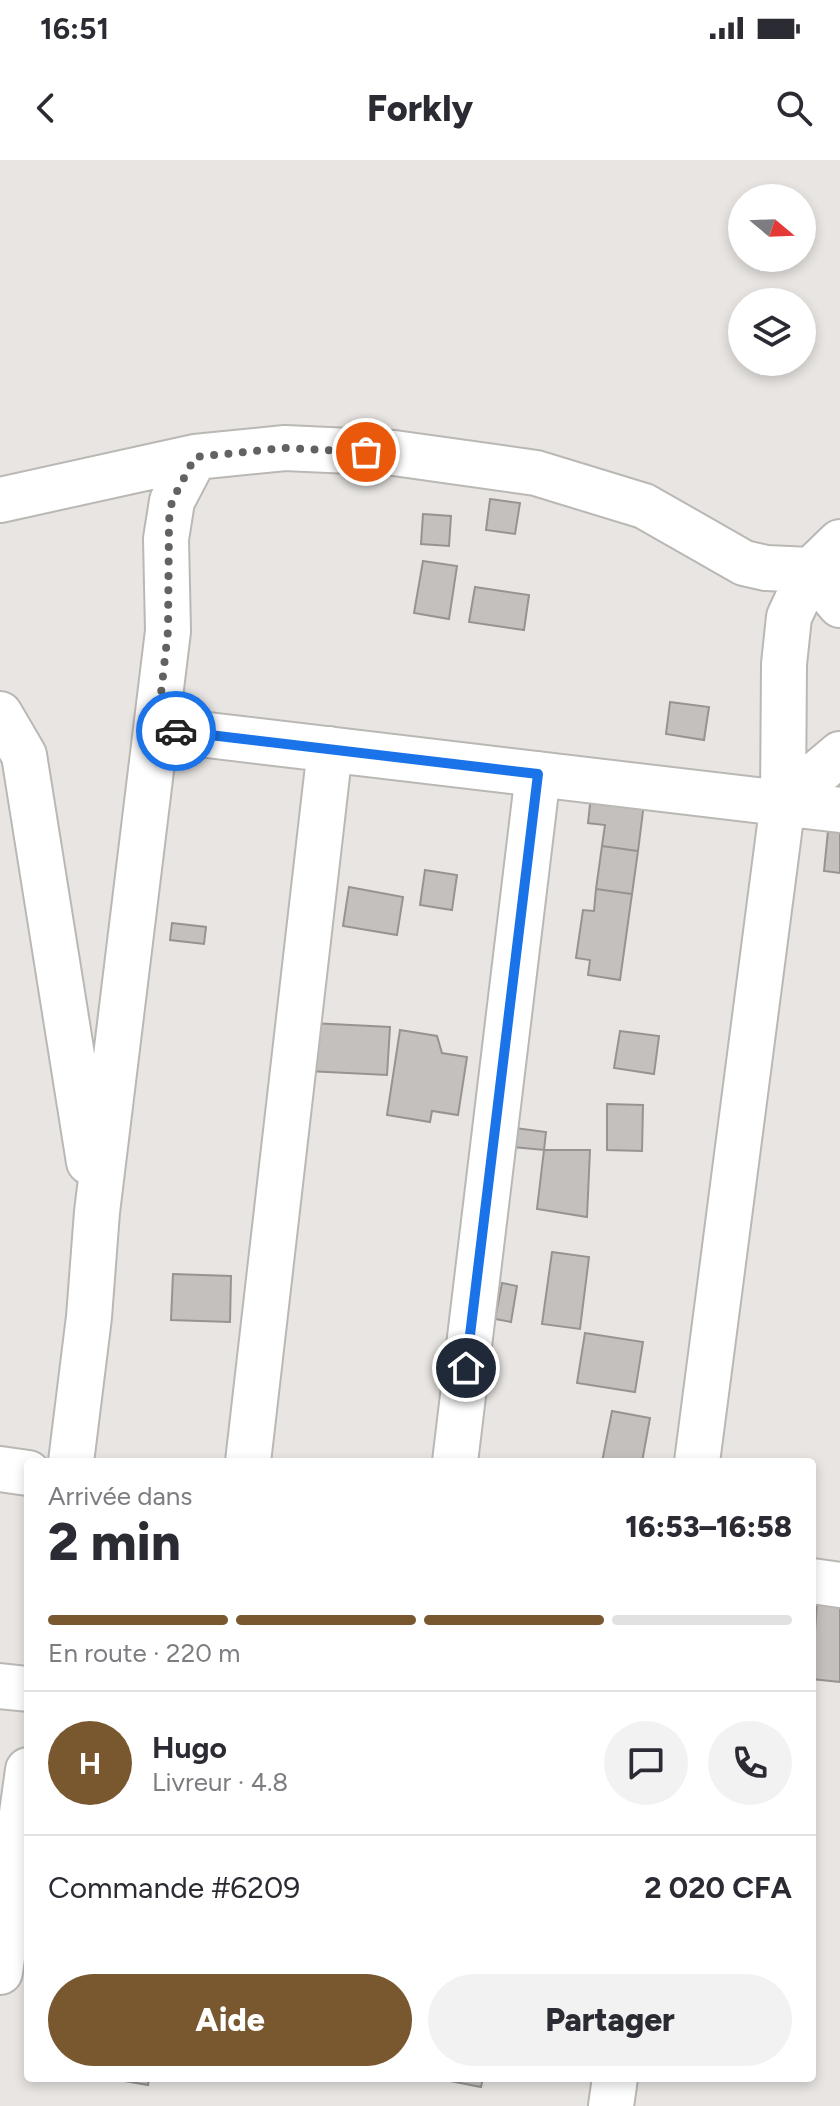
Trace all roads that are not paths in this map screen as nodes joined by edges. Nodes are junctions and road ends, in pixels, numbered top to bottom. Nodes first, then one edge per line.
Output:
1 (195, 457) junction
2 (0, 500) edge
3 (826, 556) edge
4 (840, 605) edge
5 (0, 714) edge
6 (157, 729) junction
7 (330, 749) junction
8 (840, 754) edge
9 (538, 774) junction
10 (783, 802) junction
11 (840, 810) edge
12 (97, 1212) junction
13 (71, 1458) edge
14 (248, 1458) edge
15 (455, 1458) edge
16 (698, 1458) edge
17 (0, 1469) edge
18 (24, 1472) edge
19 (816, 1582) edge
20 (840, 1585) edge
21 (0, 1686) edge
22 (24, 1689) edge
23 (24, 1799) edge
24 (0, 1972) edge
25 (614, 2082) edge
26 (611, 2106) edge

1 - 2 street
1 - 3 street
1 - 6 street
3 - 4 street
3 - 10 street
5 - 12 street
6 - 7 street
6 - 12 street
7 - 9 street
7 - 14 street
8 - 10 street
9 - 10 street
9 - 15 street
10 - 11 street
10 - 16 street
12 - 13 street
17 - 18 street
19 - 20 street
21 - 22 street
23 - 24 street
25 - 26 street

